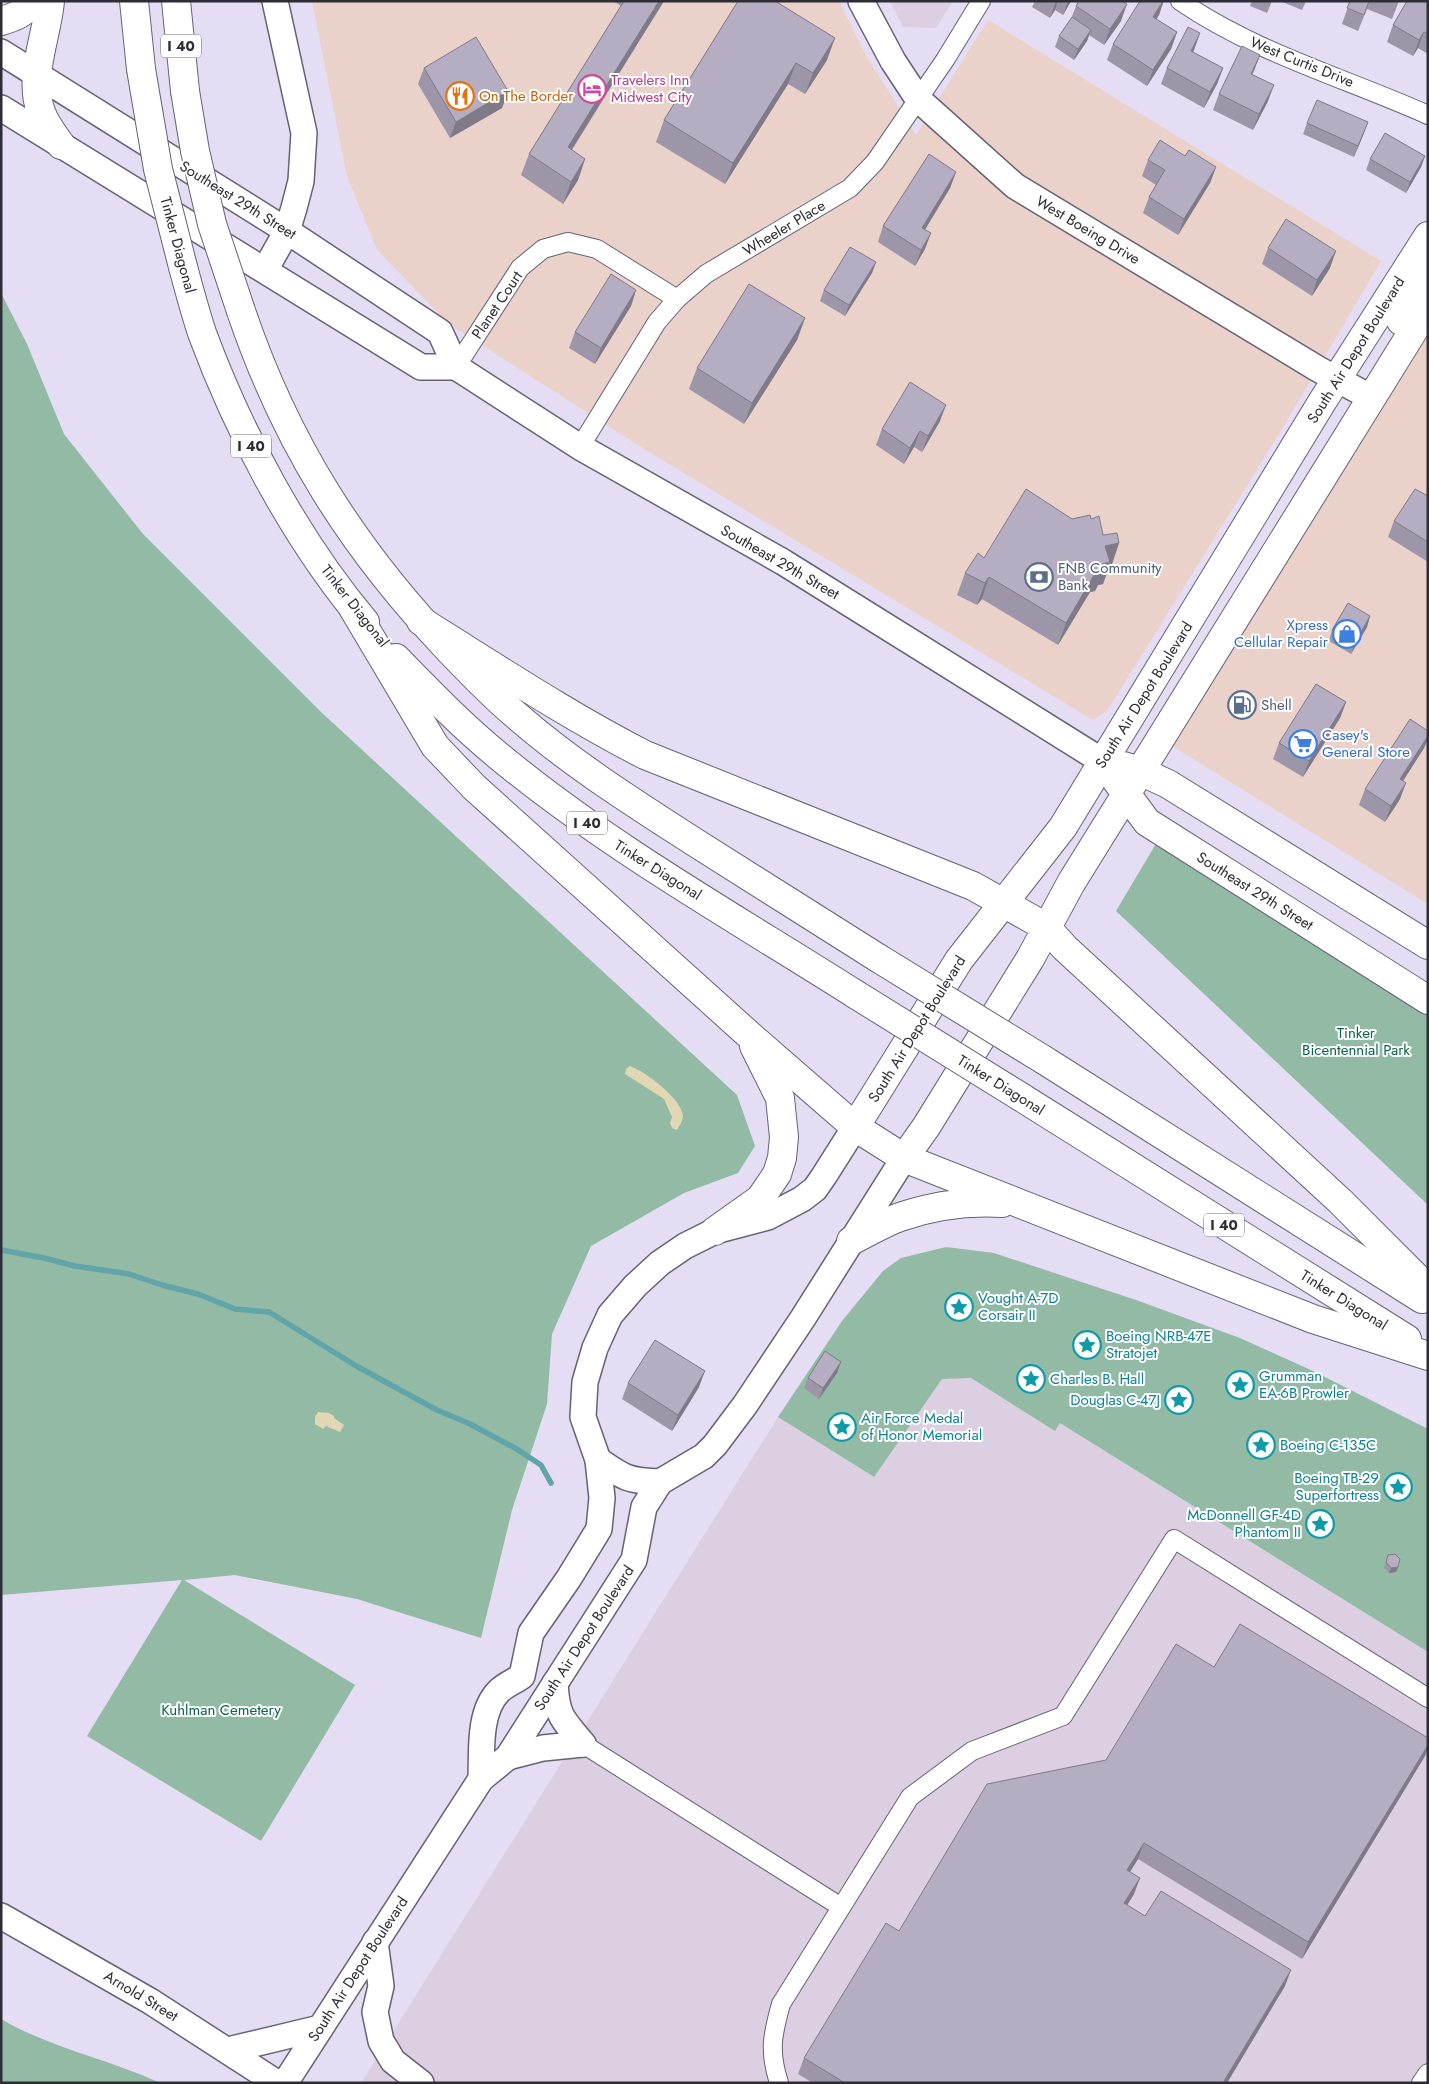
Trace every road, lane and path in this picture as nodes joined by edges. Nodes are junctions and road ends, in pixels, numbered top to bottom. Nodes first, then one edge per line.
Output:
1 (33, 1) edge
2 (50, 1) edge
3 (134, 1) edge
4 (176, 1) edge
5 (275, 1) edge
6 (861, 1) edge
7 (981, 1) edge
8 (1180, 1) edge
9 (1, 21) edge
10 (1, 52) edge
11 (36, 74) junction
12 (918, 100) junction
13 (1, 108) edge
14 (1428, 115) edge
15 (61, 145) junction
16 (287, 231) junction
17 (1428, 236) edge
18 (265, 270) junction
19 (1428, 277) edge
20 (677, 299) junction
21 (1428, 307) edge
22 (456, 367) junction
23 (1355, 389) junction
24 (580, 447) junction
25 (353, 608) junction
26 (421, 621) junction
27 (1102, 760) junction
28 (1140, 771) junction
29 (1125, 794) junction
30 (1004, 902) junction
31 (1046, 927) junction
32 (1428, 945) edge
33 (1428, 1000) edge
34 (747, 1033) junction
35 (855, 1127) junction
36 (904, 1158) junction
37 (1020, 1204) junction
38 (715, 1231) junction
39 (851, 1240) junction
40 (1428, 1289) edge
41 (1428, 1302) edge
42 (1428, 1352) edge
43 (1428, 1356) edge
44 (598, 1460) junction
45 (660, 1482) junction
46 (555, 1684) junction
47 (1428, 1698) edge
48 (583, 1744) junction
49 (508, 1756) junction
50 (481, 1779) junction
51 (840, 1907) junction
52 (1, 1916) edge
53 (375, 1942) junction
54 (320, 2028) junction
55 (228, 2050) junction
56 (1428, 2073) edge
57 (277, 2083) edge
58 (284, 2083) edge
59 (420, 2083) edge
60 (779, 2083) edge
61 (1421, 2083) edge

1 - 9 main road
2 - 11 main road
3 - 25 main road, Tinker Diagonal / I 40, bridge
4 - 26 main road, I 40, bridge
5 - 16 main road
6 - 12 main road, West Boeing Drive
7 - 12 street, Wheeler Place
8 - 14 street, West Curtis Drive
10 - 11 main road, Southeast 29th Street
11 - 15 main road
11 - 16 main road, Southeast 29th Street
12 - 20 street, Wheeler Place
12 - 23 main road, West Boeing Drive
13 - 15 main road
15 - 18 main road
16 - 18 main road
16 - 22 main road, Southeast 29th Street
17 - 23 main road, South Air Depot Boulevard
18 - 22 main road
19 - 23 main road
20 - 22 street, Planet Court
20 - 24 street, Wheeler Place
21 - 23 main road, South Air Depot Boulevard
22 - 24 main road, Southeast 29th Street
23 - 27 main road, South Air Depot Boulevard
23 - 28 main road, South Air Depot Boulevard
24 - 27 main road, Southeast 29th Street
25 - 34 main road
25 - 42 main road, Tinker Diagonal / I 40, bridge
26 - 30 main road
26 - 41 main road, I 40, bridge
27 - 28 main road, Southeast 29th Street
27 - 29 main road, Southeast 29th Street
27 - 30 main road, South Air Depot Boulevard
28 - 29 main road, South Air Depot Boulevard
28 - 32 main road, Southeast 29th Street
29 - 31 main road, South Air Depot Boulevard
29 - 33 main road, Southeast 29th Street
30 - 31 main road
30 - 35 main road, South Air Depot Boulevard
31 - 36 main road, South Air Depot Boulevard
31 - 40 main road
34 - 35 main road
34 - 38 main road
35 - 36 main road
35 - 38 main road, South Air Depot Boulevard
36 - 37 main road
36 - 39 main road, South Air Depot Boulevard
37 - 39 main road
37 - 43 main road
38 - 44 main road, South Air Depot Boulevard
39 - 45 main road, South Air Depot Boulevard
44 - 45 main road
44 - 50 main road, South Air Depot Boulevard
45 - 46 main road, South Air Depot Boulevard
46 - 48 main road
46 - 49 main road, South Air Depot Boulevard
47 - 51 street
48 - 49 main road
48 - 51 street
49 - 50 main road, South Air Depot Boulevard
50 - 53 main road, South Air Depot Boulevard
51 - 60 street
52 - 55 main road, Arnold Street
53 - 54 main road, South Air Depot Boulevard
53 - 59 main road
54 - 55 main road
54 - 58 main road, South Air Depot Boulevard
55 - 57 main road, Arnold Street
56 - 61 street

